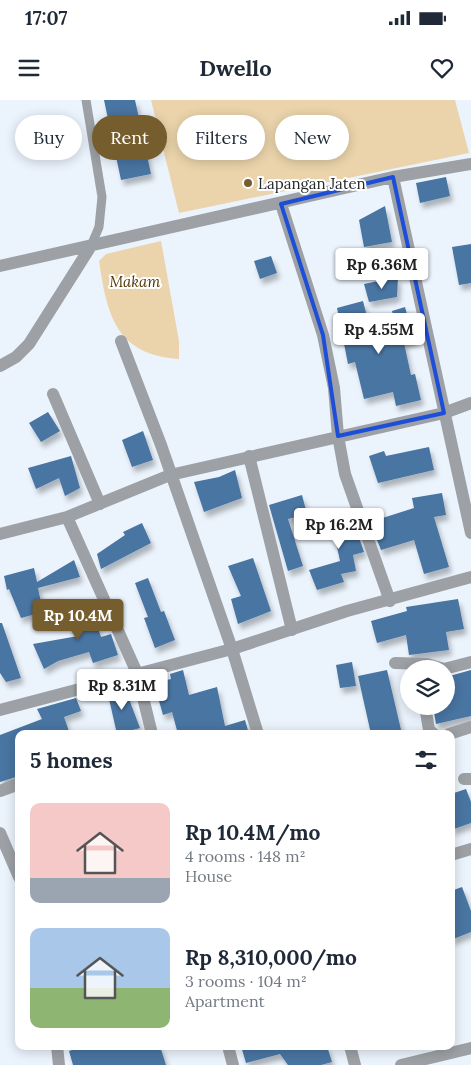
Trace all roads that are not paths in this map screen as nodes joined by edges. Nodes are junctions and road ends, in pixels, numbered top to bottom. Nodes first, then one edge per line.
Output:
1 (86, 100) edge
2 (471, 164) edge
3 (393, 177) junction
4 (281, 204) junction
5 (92, 246) junction
6 (0, 266) edge
7 (121, 341) dead end
8 (0, 366) edge
9 (53, 394) dead end
10 (471, 403) edge
11 (444, 413) junction
12 (338, 436) junction
13 (249, 456) junction
14 (170, 475) junction
15 (100, 504) junction
16 (67, 517) junction
17 (471, 533) edge
18 (0, 534) edge
19 (471, 577) edge
20 (390, 601) junction
21 (292, 630) junction
22 (232, 649) junction
23 (471, 662) edge
24 (395, 663) dead end
25 (400, 664) edge
26 (455, 666) edge
27 (137, 673) junction
28 (0, 710) edge
29 (426, 715) edge
30 (471, 728) edge
31 (151, 730) edge
32 (257, 730) edge
33 (429, 730) edge
34 (455, 732) edge
35 (15, 785) edge
36 (0, 791) edge
37 (0, 833) edge
38 (471, 849) edge
39 (455, 855) edge
40 (15, 868) edge
41 (471, 1048) edge
42 (58, 1050) edge
43 (229, 1050) edge
44 (351, 1050) edge
45 (59, 1065) edge
46 (233, 1065) edge
47 (355, 1065) edge
48 (401, 1065) edge

1 - 5 lane
2 - 3 street
3 - 4 street
3 - 11 street
4 - 5 street
4 - 12 street
5 - 6 street
5 - 8 street
7 - 14 street
9 - 15 street
10 - 11 street
11 - 12 street
11 - 17 street
12 - 13 street
12 - 20 street
13 - 14 street
13 - 21 street
14 - 15 street
14 - 22 street
15 - 16 street
16 - 18 street
16 - 27 street
19 - 20 street
20 - 21 street
21 - 22 street
22 - 27 street
22 - 32 street
23 - 26 street
24 - 25 street
27 - 28 street
27 - 31 street
29 - 33 street
30 - 34 street
35 - 36 street
37 - 40 street
38 - 39 street
41 - 48 street
42 - 45 street
43 - 46 street
44 - 47 street

